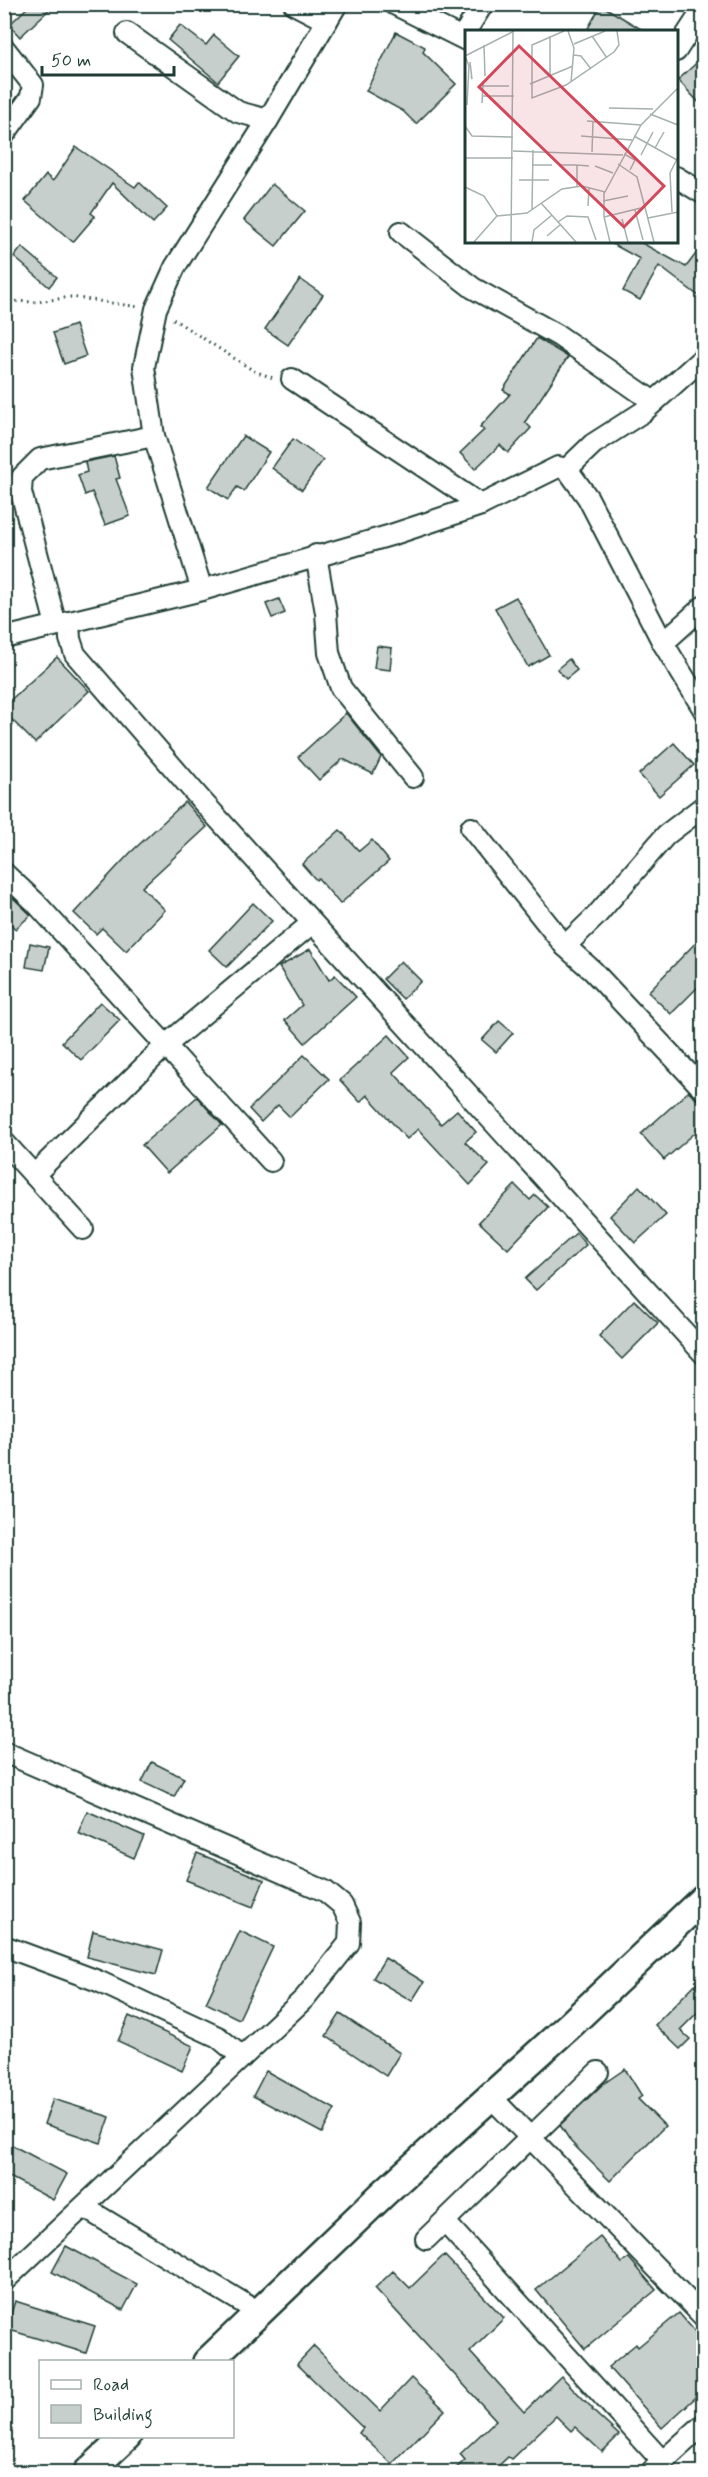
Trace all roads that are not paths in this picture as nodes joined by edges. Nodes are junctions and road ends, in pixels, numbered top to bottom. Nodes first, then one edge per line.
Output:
1 (294, 4) edge
2 (394, 4) edge
3 (483, 4) edge
4 (704, 8) edge
5 (332, 13) edge
6 (468, 30) edge
7 (127, 33) dead end
8 (464, 38) edge
9 (4, 48) edge
10 (678, 48) edge
11 (268, 120) junction
12 (4, 135) edge
13 (678, 178) edge
14 (704, 194) edge
15 (401, 232) dead end
16 (704, 357) edge
17 (292, 380) road end
18 (654, 402) junction
19 (154, 436) junction
20 (567, 469) junction
21 (481, 505) junction
22 (316, 555) junction
23 (202, 590) junction
24 (704, 606) edge
25 (63, 623) junction
26 (4, 638) edge
27 (663, 643) junction
28 (704, 710) edge
29 (413, 777) dead end
30 (704, 806) edge
31 (471, 828) dead end
32 (4, 873) edge
33 (312, 923) junction
34 (566, 946) junction
35 (166, 1045) junction
36 (704, 1090) edge
37 (4, 1142) edge
38 (271, 1161) dead end
39 (34, 1175) junction
40 (83, 1229) dead end
41 (704, 1354) edge
42 (4, 1752) edge
43 (704, 1898) edge
44 (4, 1946) edge
45 (242, 2057) junction
46 (598, 2072) dead end
47 (490, 2097) junction
48 (530, 2136) junction
49 (85, 2208) junction
50 (445, 2222) junction
51 (426, 2239) dead end
52 (4, 2281) edge
53 (260, 2313) junction
54 (704, 2317) edge
55 (208, 2360) edge
56 (704, 2424) edge
57 (124, 2438) edge
58 (657, 2467) edge
59 (88, 2472) edge

1 - 5 street
2 - 8 street
3 - 6 street
4 - 10 street
5 - 11 street
7 - 11 street
9 - 12 street
11 - 19 street
13 - 14 street
15 - 18 street
16 - 18 street
17 - 21 street
18 - 20 street
19 - 23 street
19 - 25 street
20 - 21 street
20 - 27 street
21 - 22 street
22 - 23 street
22 - 29 street
23 - 25 street
24 - 27 street
25 - 26 street
25 - 33 street
27 - 28 street
30 - 34 street
31 - 34 street
32 - 35 street
33 - 35 street
33 - 41 street
34 - 36 street
35 - 38 street
35 - 39 street
37 - 39 street
39 - 40 street
42 - 45 street
43 - 47 street
44 - 45 street
45 - 49 street
46 - 48 street
47 - 48 street
47 - 53 street
48 - 50 street
48 - 54 street
49 - 52 street
49 - 53 street
50 - 51 street
50 - 58 street
53 - 55 street
56 - 58 street
57 - 59 street

